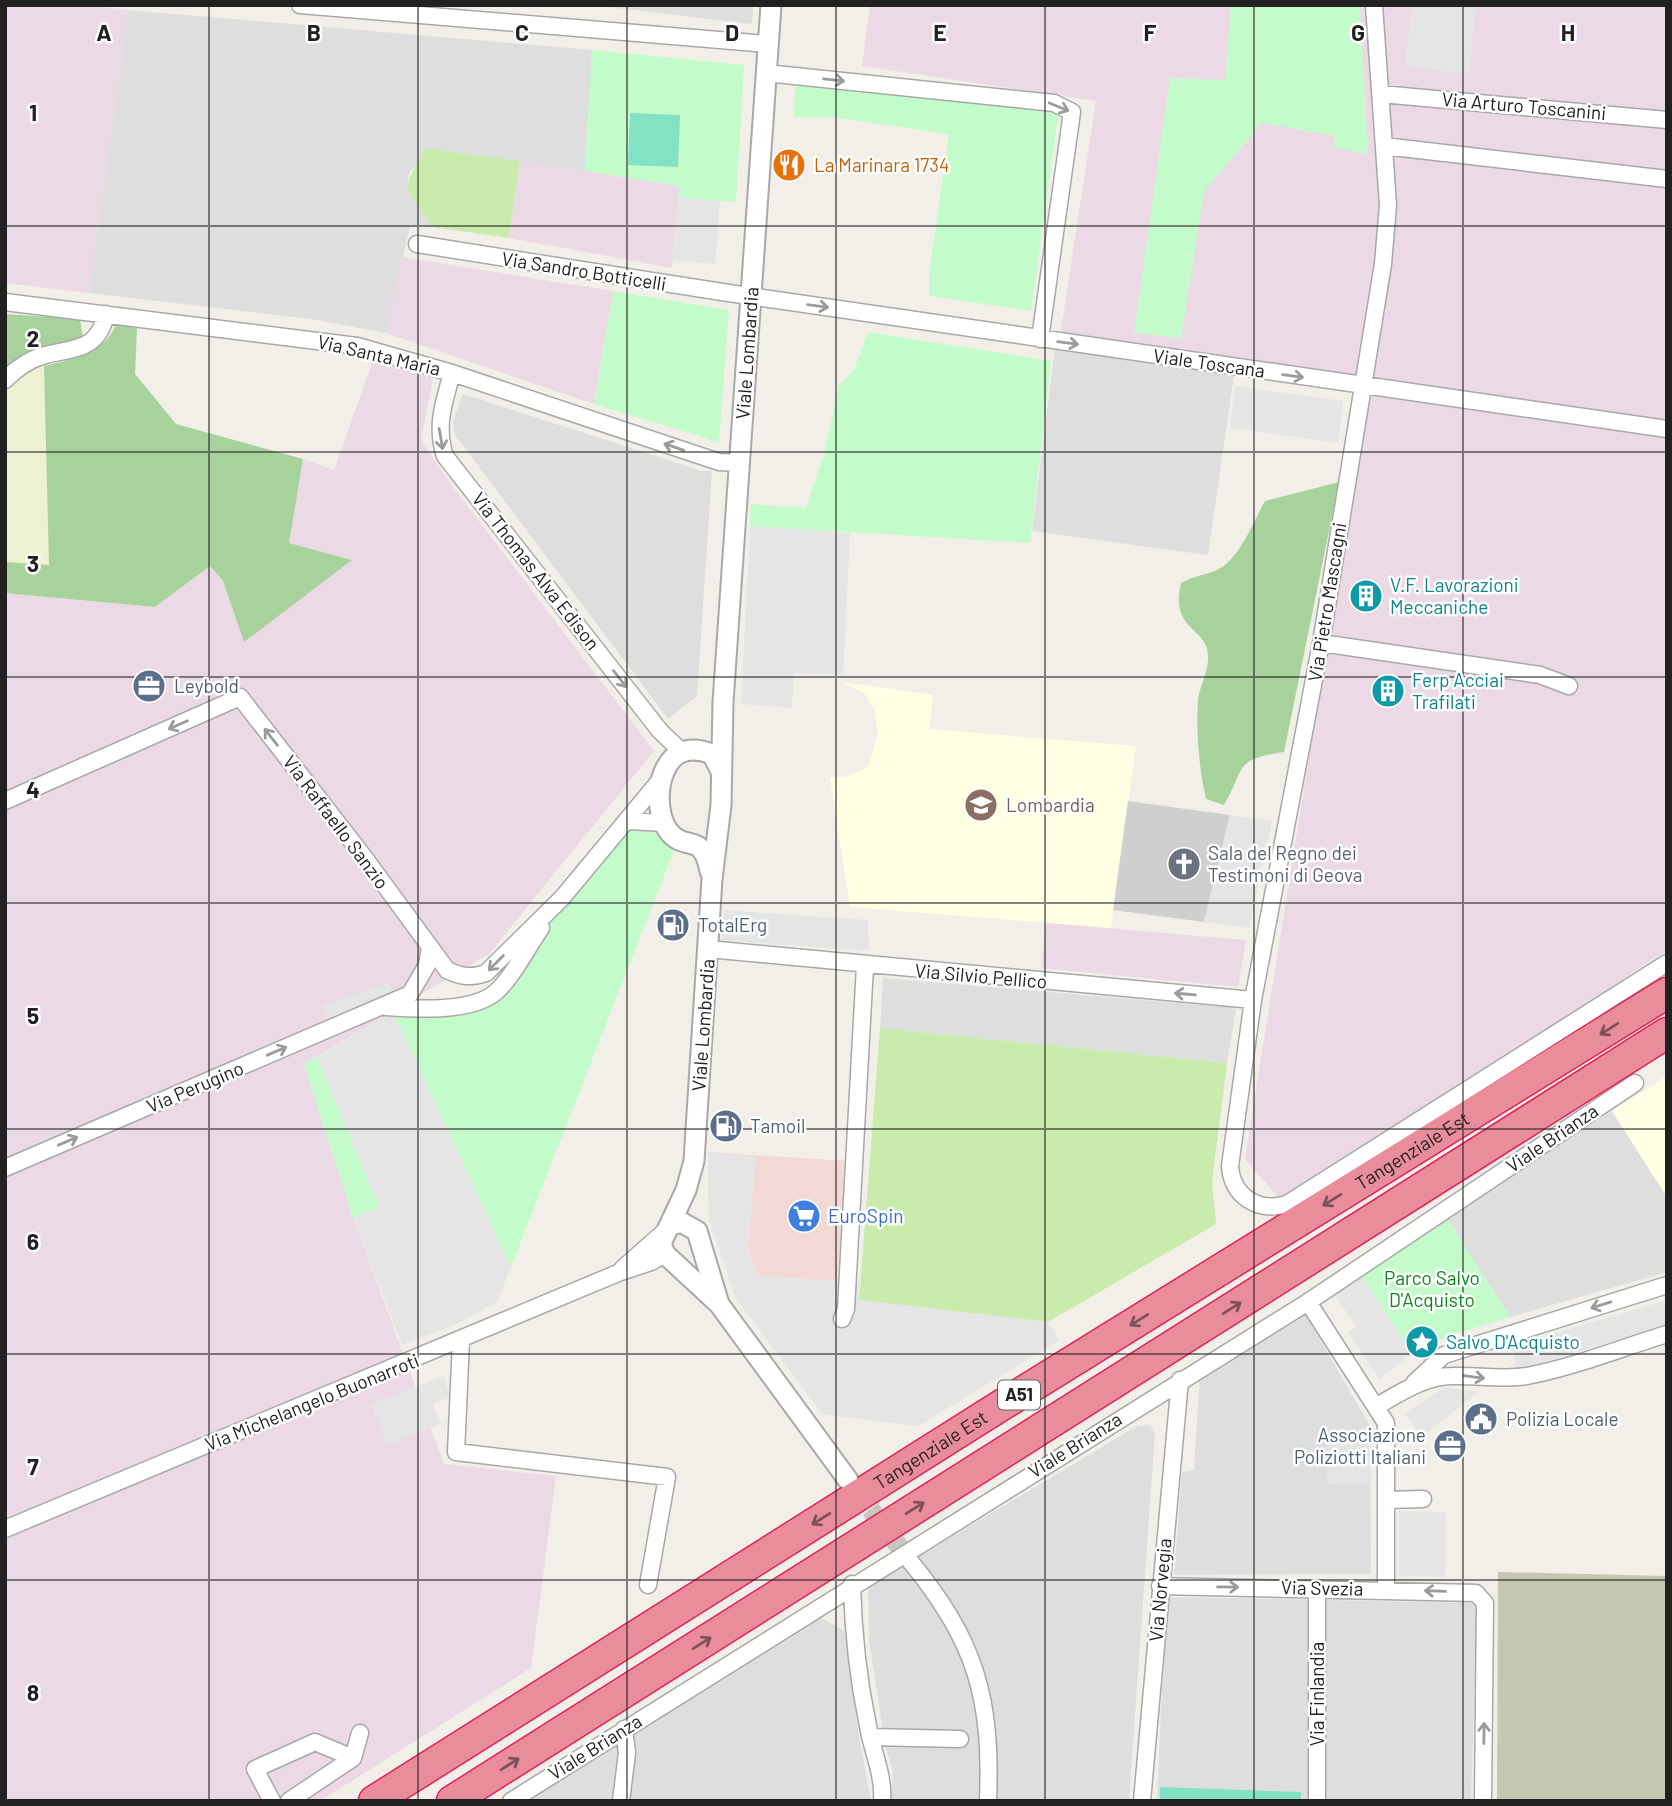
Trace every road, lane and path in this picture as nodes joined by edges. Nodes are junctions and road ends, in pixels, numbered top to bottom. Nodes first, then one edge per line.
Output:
1 (300, 5) edge
2 (771, 5) edge
3 (1374, 5) edge
4 (768, 44) junction
5 (766, 73) junction
6 (1381, 93) junction
7 (1667, 120) edge
8 (1384, 146) junction
9 (1667, 179) edge
10 (417, 244) dead end
11 (751, 296) junction
12 (5, 302) edge
13 (106, 314) junction
14 (1040, 339) junction
15 (452, 373) junction
16 (5, 380) edge
17 (1361, 386) junction
18 (1667, 429) edge
19 (740, 463) junction
20 (1321, 643) junction
21 (1569, 686) dead end
22 (723, 702) junction
23 (688, 751) junction
24 (721, 771) junction
25 (662, 779) junction
26 (5, 802) edge
27 (629, 821) junction
28 (664, 823) junction
29 (717, 825) junction
30 (693, 842) junction
31 (712, 879) junction
32 (562, 898) junction
33 (430, 948) junction
34 (708, 949) junction
35 (1667, 962) edge
36 (865, 966) junction
37 (1667, 993) edge
38 (1253, 1000) junction
39 (385, 1007) junction
40 (1667, 1033) edge
41 (1635, 1083) dead end
42 (5, 1168) edge
43 (692, 1172) junction
44 (667, 1228) junction
45 (697, 1234) junction
46 (670, 1257) junction
47 (618, 1273) junction
48 (1667, 1285) edge
49 (1308, 1302) junction
50 (719, 1304) junction
51 (842, 1319) dead end
52 (1667, 1334) edge
53 (461, 1340) junction
54 (1180, 1380) junction
55 (1408, 1388) junction
56 (1377, 1406) junction
57 (848, 1480) tunnel mouth
58 (1423, 1499) dead end
59 (1386, 1500) junction
60 (5, 1529) edge
61 (911, 1560) tunnel mouth
62 (852, 1584) junction
63 (648, 1585) dead end
64 (1160, 1586) junction
65 (1317, 1588) junction
66 (1387, 1589) junction
67 (624, 1729) junction
68 (360, 1733) dead end
69 (870, 1737) junction
70 (960, 1739) dead end
71 (353, 1758) junction
72 (272, 1801) edge
73 (289, 1801) edge
74 (374, 1801) edge
75 (452, 1801) edge
76 (511, 1801) edge
77 (621, 1801) edge
78 (883, 1801) edge
79 (988, 1801) edge
80 (1142, 1801) edge
81 (1317, 1801) edge
82 (1483, 1801) edge

1 - 4 street
2 - 4 street, Viale Lombardia
3 - 6 street, Via Pietro Mascagni
4 - 5 street, Viale Lombardia
5 - 11 street, Viale Lombardia
5 -> 14 street
6 - 7 street, Via Arturo Toscanini
6 - 8 street, Via Pietro Mascagni
8 - 9 street
8 - 17 street, Via Pietro Mascagni
10 - 11 street, Via Sandro Botticelli
11 -> 14 street, Viale Toscana
11 - 19 street, Viale Lombardia
12 - 13 street, Via Santa Maria
13 - 15 street, Via Santa Maria
13 - 16 street
14 -> 17 street, Viale Toscana
19 -> 15 street, Via Santa Maria
15 -> 23 street, Via Thomas Alva Edison
17 - 18 street, Viale Toscana
17 - 20 street, Via Pietro Mascagni
19 - 22 street, Viale Lombardia
20 - 21 street
20 - 38 street, Via Pietro Mascagni
22 - 23 street, Viale Lombardia
22 - 24 street, Viale Lombardia
23 - 24 street
23 - 25 street, Viale Lombardia
24 - 29 street, Viale Lombardia
25 - 27 street, Via Perugino
25 - 28 street
33 -> 26 street, Via Raffaello Sanzio
27 - 28 street
27 - 32 street, Via Perugino
28 - 30 street, Viale Lombardia
29 - 30 street
29 - 31 street, Viale Lombardia
30 - 31 street, Viale Lombardia
31 - 34 street, Viale Lombardia
32 -> 33 street, Via Perugino
32 - 39 street, Via Perugino
33 - 39 street, Via Perugino
34 - 36 street, Via Silvio Pellico
34 - 43 street, Viale Lombardia
35 - 38 street, Via Pietro Mascagni
38 -> 36 street, Via Silvio Pellico
36 - 51 street
37 -> 74 highway, Tangenziale Est / A51
42 -> 39 street, Via Perugino
75 -> 40 highway, Tangenziale Est / A51
41 - 49 street, Viale Brianza
43 - 44 street, Viale Lombardia
43 - 45 street, Viale Lombardia
44 - 45 street
44 - 46 street, Viale Lombardia
44 - 47 street, Via Michelangelo Buonarroti
45 - 46 street
45 - 50 street, Viale Lombardia
46 - 47 street, Via Michelangelo Buonarroti
46 - 50 street, Viale Lombardia
47 - 53 street, Via Michelangelo Buonarroti
48 -> 55 street
49 - 54 street, Viale Brianza
49 - 56 street
50 - 57 street, Viale Lombardia
55 -> 52 street
53 - 60 street, Via Michelangelo Buonarroti
53 - 63 street
54 - 62 street, Viale Brianza
54 - 64 street, Via Norvegia
55 - 56 street
56 - 59 street
58 - 59 street
59 - 66 street
61 - 79 street
62 - 67 street, Viale Brianza
62 - 69 street
64 -> 65 street, Via Svezia
64 - 80 street, Via Norvegia
65 - 66 street, Via Svezia
65 - 81 street, Via Finlandia
82 -> 66 street, Via Svezia
67 - 76 street, Viale Brianza
67 - 77 street
68 - 71 street
69 - 70 street
69 - 78 street
71 - 72 street
71 - 73 street

